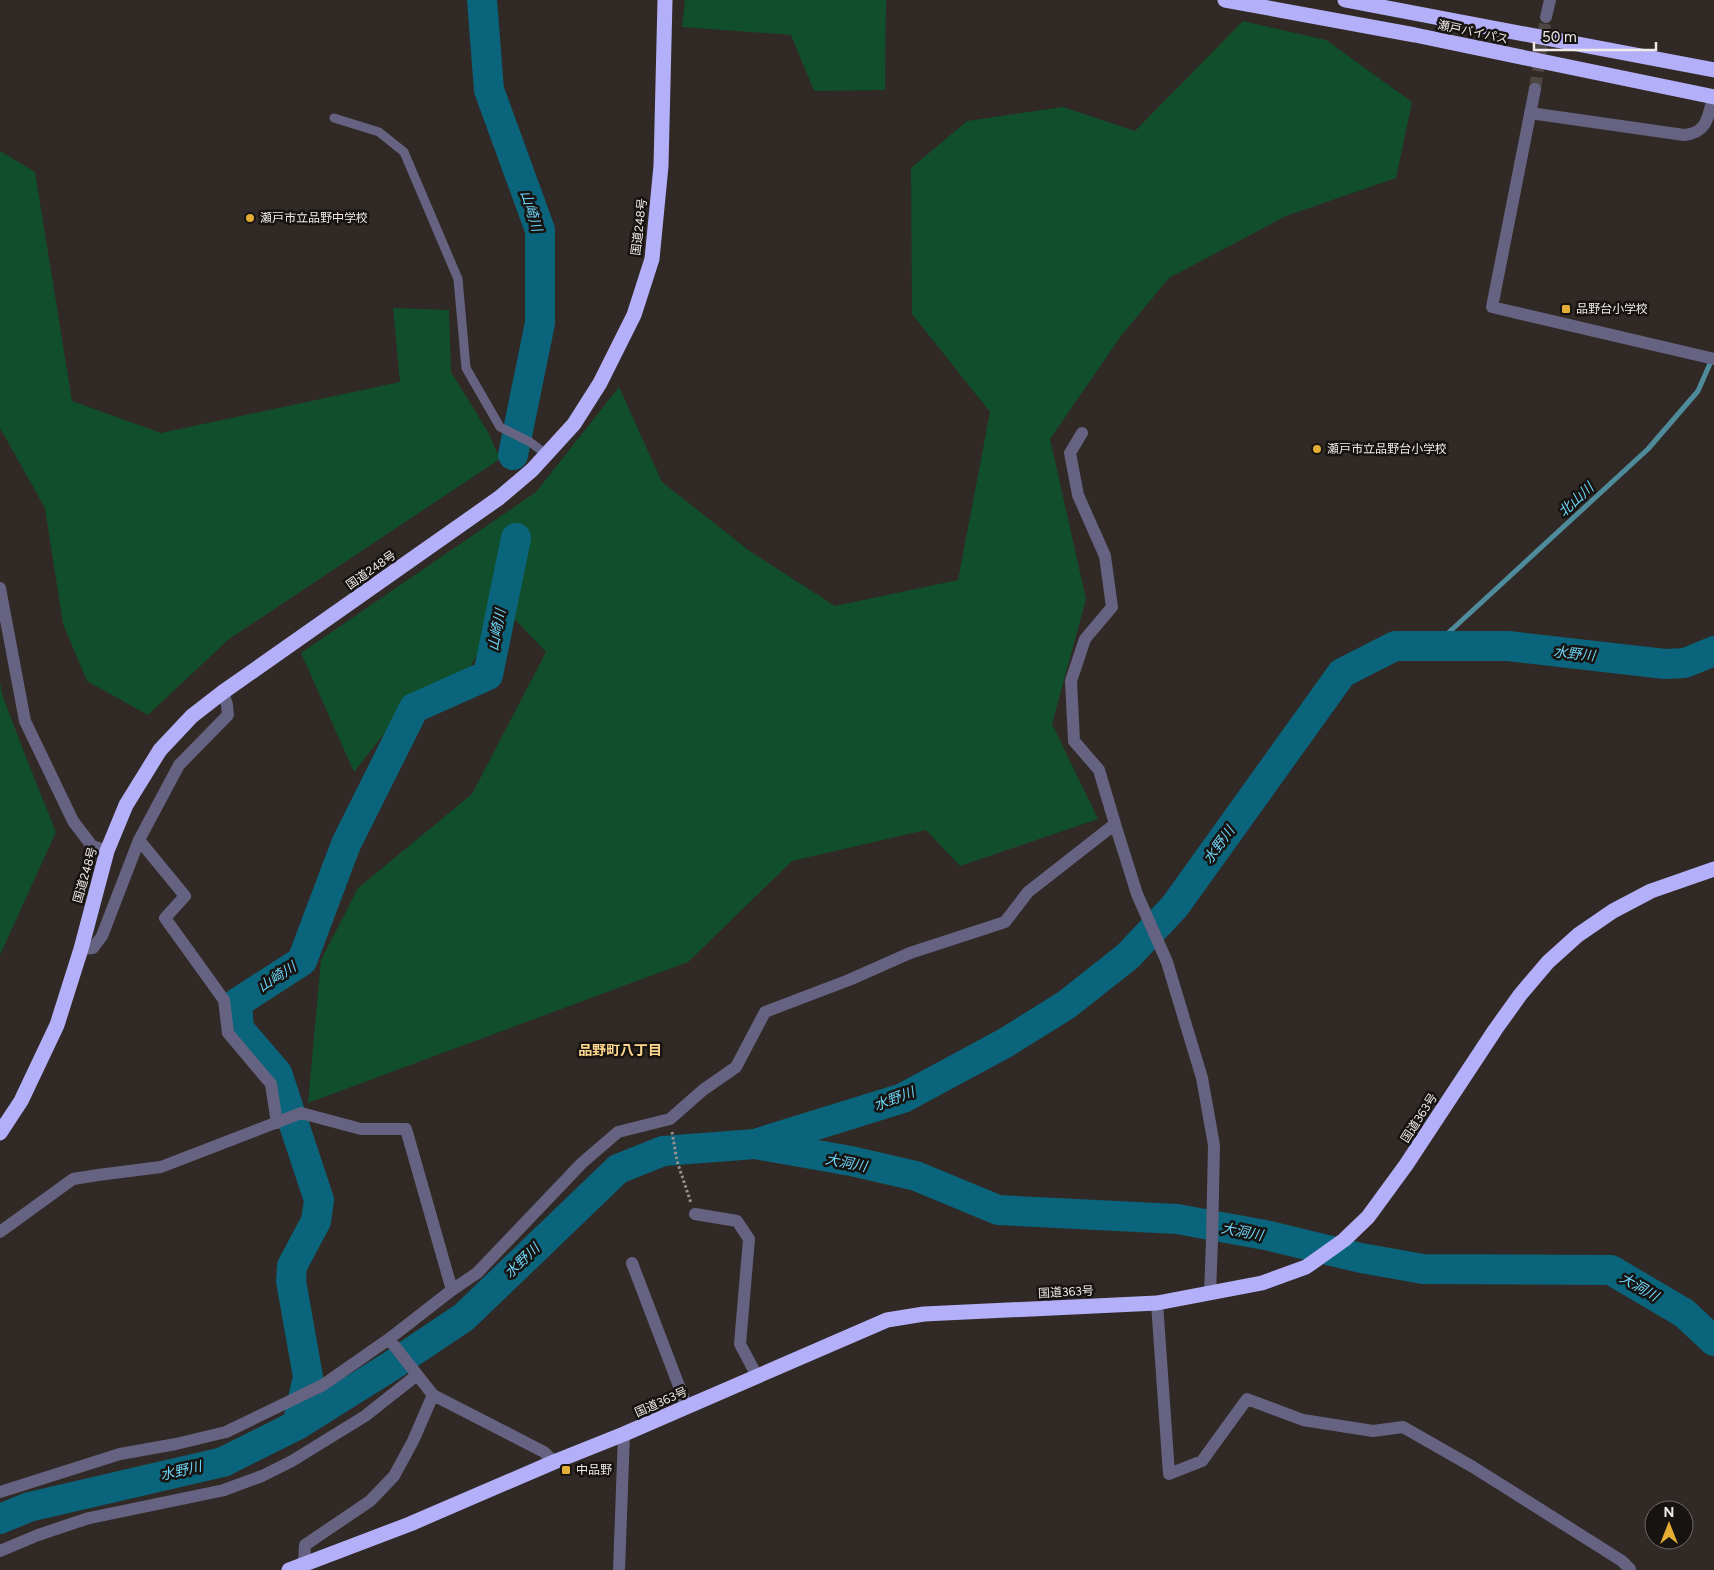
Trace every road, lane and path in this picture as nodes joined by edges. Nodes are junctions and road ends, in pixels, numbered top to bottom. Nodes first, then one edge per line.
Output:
1 (665, 0) edge
2 (1225, 0) edge
3 (1345, 0) edge
4 (1550, 0) edge
5 (1546, 18) tunnel mouth
6 (1714, 70) edge
7 (1535, 89) tunnel mouth
8 (1713, 97) edge
9 (1530, 113) junction
10 (334, 118) dead end
11 (1714, 359) edge
12 (1082, 433) dead end
13 (546, 454) junction
14 (0, 588) edge
15 (223, 692) junction
16 (1115, 824) junction
17 (139, 840) junction
18 (107, 851) junction
19 (1714, 869) edge
20 (81, 949) junction
21 (670, 1119) junction
22 (277, 1123) junction
23 (0, 1133) edge
24 (695, 1214) joint
25 (0, 1232) edge
26 (632, 1262) dead end
27 (452, 1290) junction
28 (1210, 1294) junction
29 (1157, 1303) junction
30 (390, 1339) junction
31 (417, 1375) junction
32 (757, 1376) junction
33 (433, 1395) junction
34 (687, 1407) junction
35 (624, 1434) junction
36 (554, 1462) junction
37 (0, 1492) edge
38 (0, 1551) edge
39 (304, 1564) junction
40 (1630, 1569) edge
41 (288, 1570) edge
42 (619, 1570) edge

1 - 13 highway, 国道248号
2 - 8 highway, 瀬戸バイパス
3 - 6 highway, 瀬戸バイパス
4 - 5 street
7 - 9 street
8 - 9 street
9 - 11 street
10 - 13 lane
12 - 16 street
13 - 15 highway, 国道248号
14 - 18 street
15 - 17 street
15 - 18 highway, 国道248号
16 - 21 street
16 - 28 street
17 - 20 street
17 - 22 street
18 - 20 highway, 国道248号
19 - 28 highway, 国道363号
20 - 23 highway, 国道248号
21 - 24 path
21 - 27 street
22 - 25 street
22 - 27 street
24 - 32 street
26 - 34 street
27 - 30 street
28 - 29 highway, 国道363号
29 - 32 highway, 国道363号
29 - 40 street
30 - 31 street
30 - 37 street
31 - 33 street
31 - 38 street
32 - 34 highway, 国道363号
33 - 36 street
33 - 39 street
34 - 35 highway, 国道363号
35 - 36 highway, 国道363号
35 - 42 street
36 - 39 highway, 国道363号
39 - 41 highway, 国道363号

